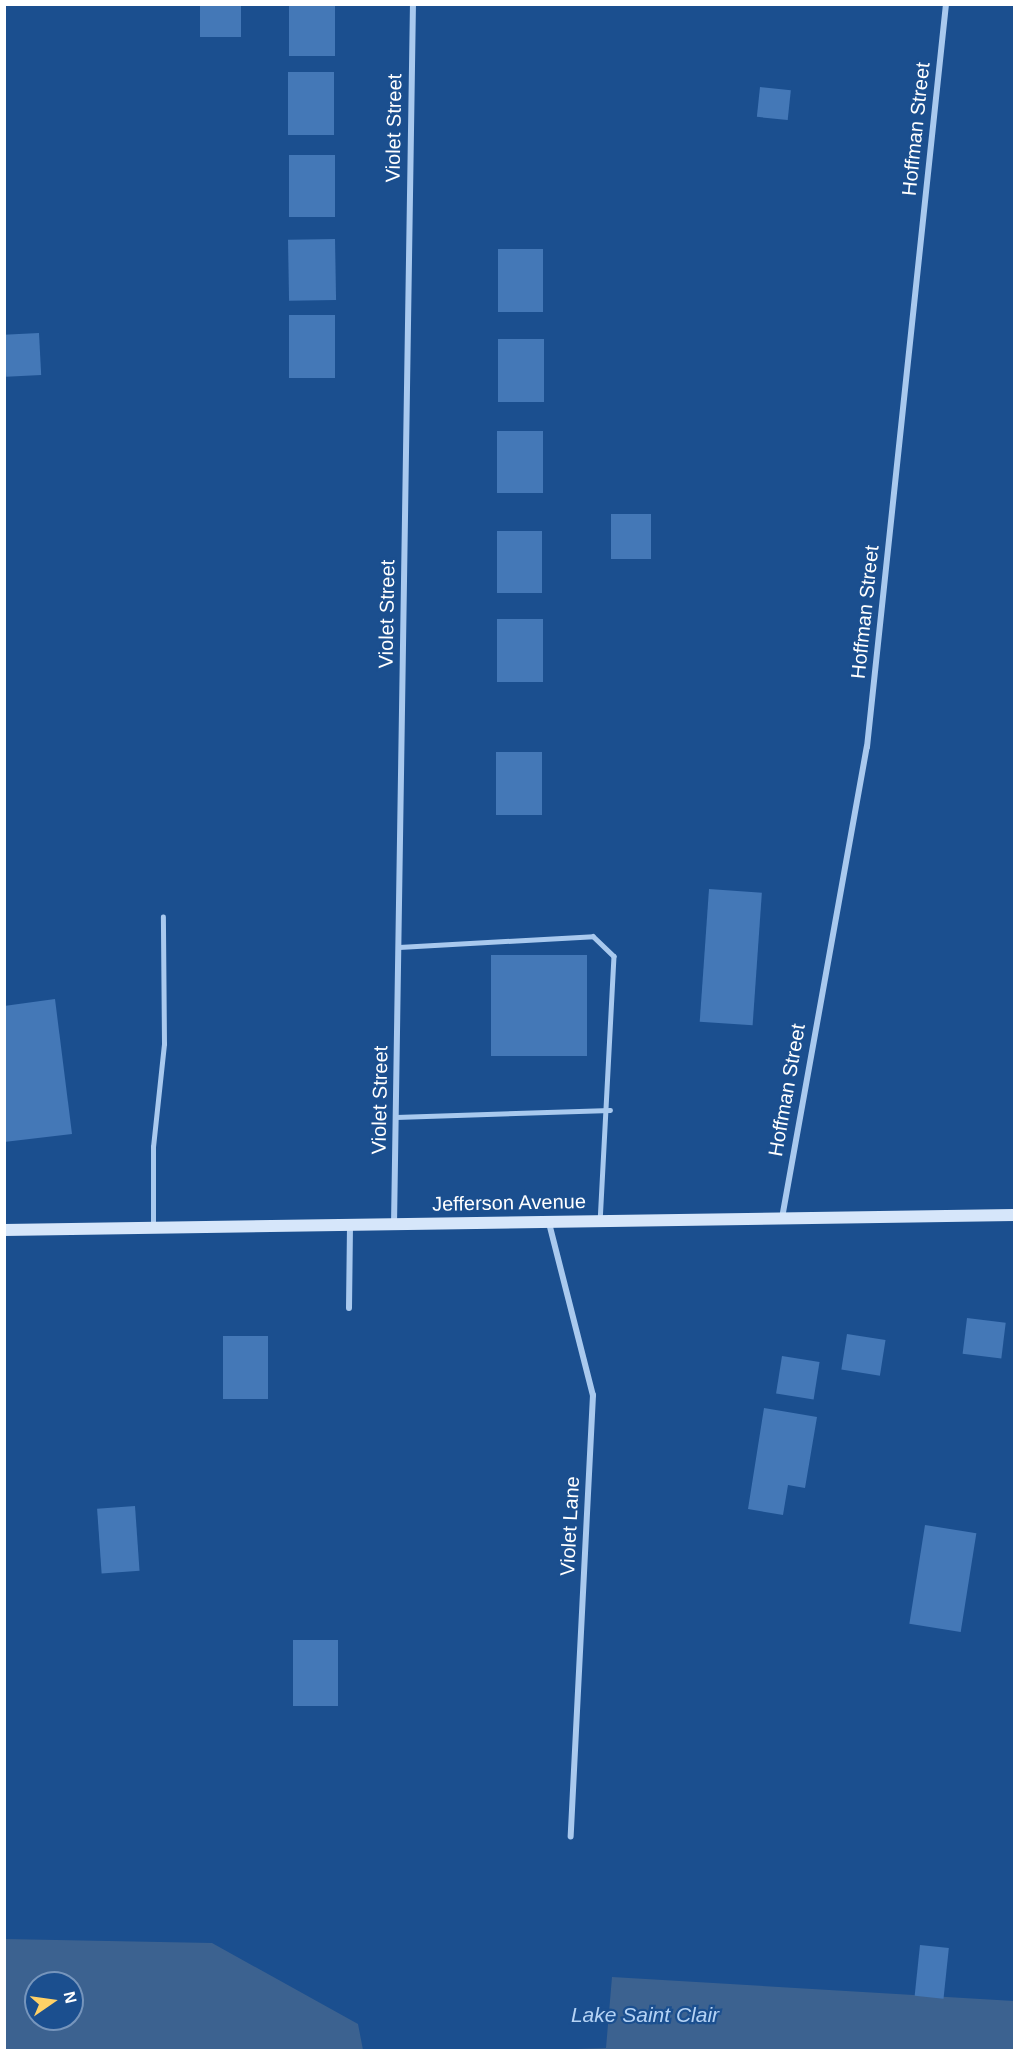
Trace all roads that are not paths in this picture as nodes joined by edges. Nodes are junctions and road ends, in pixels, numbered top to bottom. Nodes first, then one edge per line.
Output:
1 (413, 4) edge
2 (946, 4) edge
3 (163, 918) dead end
4 (399, 947) junction
5 (610, 1110) junction
6 (396, 1117) junction
7 (1014, 1215) edge
8 (782, 1218) junction
9 (600, 1221) junction
10 (549, 1222) junction
11 (394, 1225) junction
12 (350, 1226) junction
13 (153, 1228) junction
14 (4, 1230) edge
15 (349, 1308) dead end
16 (571, 1836) dead end

1 - 4 street, Violet Street
2 - 8 street, Hoffman Street
3 - 13 lane
4 - 5 lane
4 - 6 street, Violet Street
5 - 6 lane
5 - 9 lane
6 - 11 street, Violet Street
7 - 8 main road, Jefferson Avenue
8 - 9 main road, Jefferson Avenue
9 - 10 main road, Jefferson Avenue
10 - 11 main road, Jefferson Avenue
10 - 16 street, Violet Lane
11 - 12 main road, Jefferson Avenue
12 - 13 main road, Jefferson Avenue
12 - 15 street
13 - 14 main road, Jefferson Avenue

